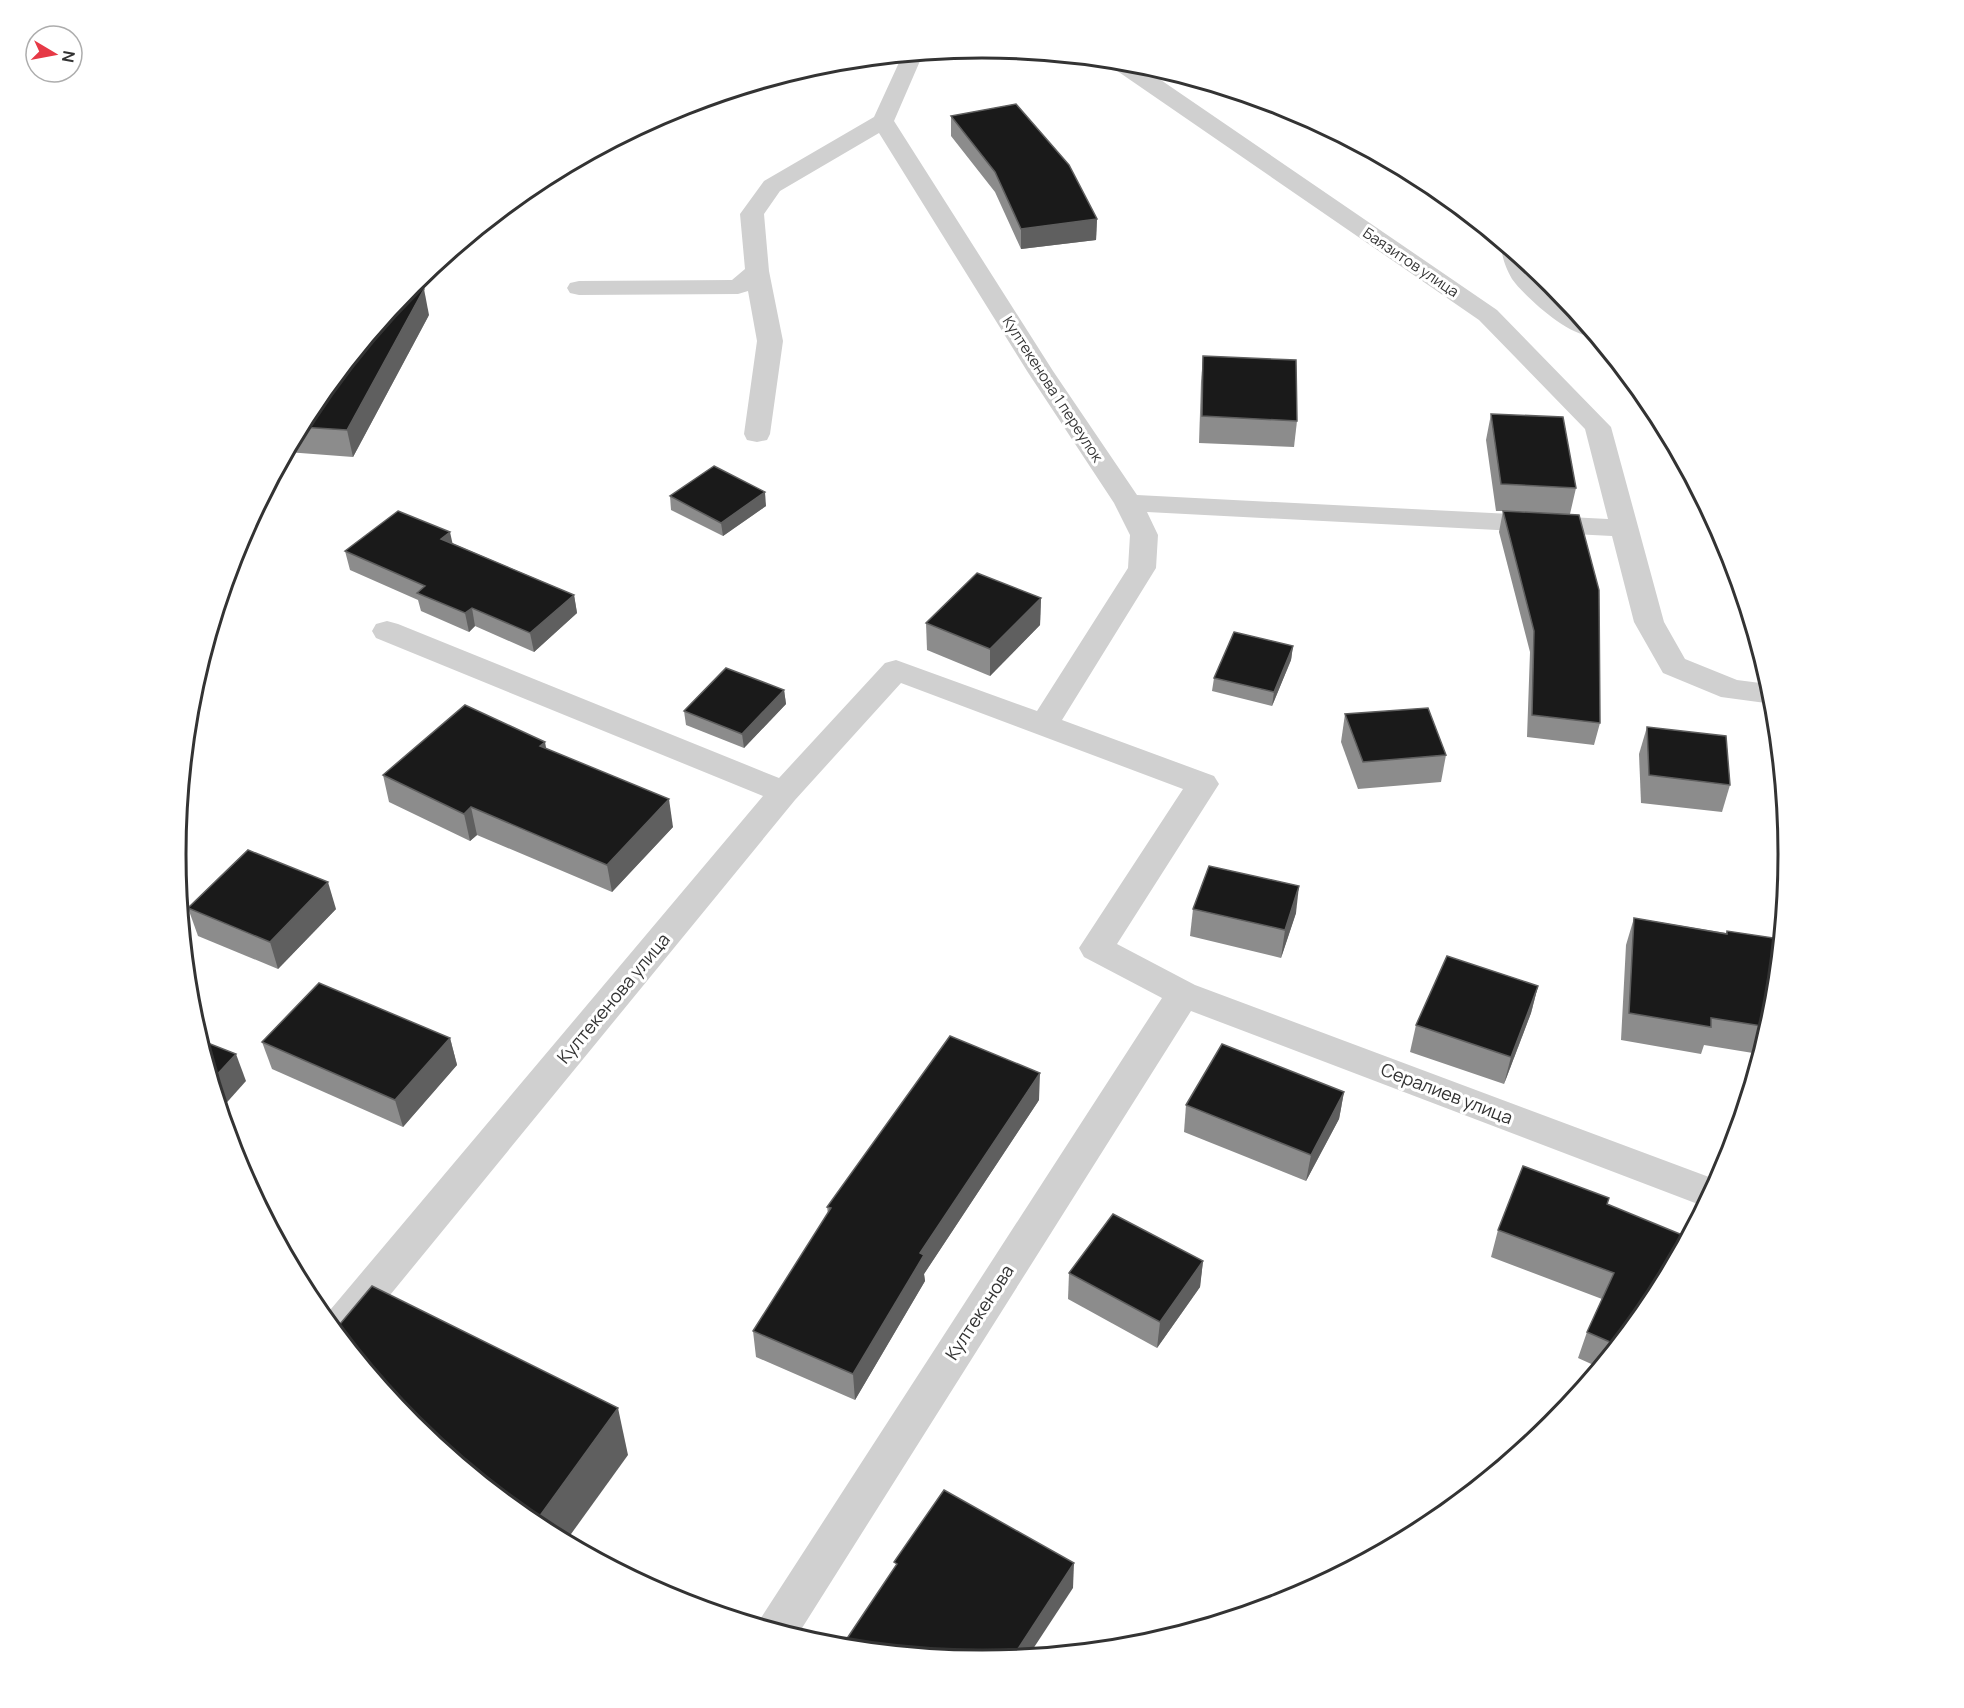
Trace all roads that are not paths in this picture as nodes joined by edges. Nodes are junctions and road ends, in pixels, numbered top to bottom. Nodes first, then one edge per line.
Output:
1 (911, 62) edge
2 (1137, 74) edge
3 (883, 121) junction
4 (1519, 267) edge
5 (757, 271) junction
6 (579, 288) dead end
7 (1567, 315) edge
8 (757, 434) dead end
9 (1128, 502) junction
10 (1625, 528) junction
11 (387, 632) dead end
12 (1761, 693) edge
13 (1044, 725) junction
14 (784, 792) junction
15 (1183, 994) junction
16 (1702, 1190) edge
17 (342, 1325) edge
18 (780, 1623) edge

1 - 3 street
2 - 10 street, Баязитов улица
3 - 5 street
3 - 9 street, Култекенова 1 переулок
4 - 7 street
5 - 6 street
5 - 8 street
9 - 10 street
9 - 13 street, Култекенова 1 переулок
10 - 12 street, Баязитов улица
11 - 14 street
13 - 14 street, Култекенова улица
13 - 15 street, Сералиев улица
14 - 17 street, Култекенова улица
15 - 16 street, Сералиев улица
15 - 18 street, Култекенова

